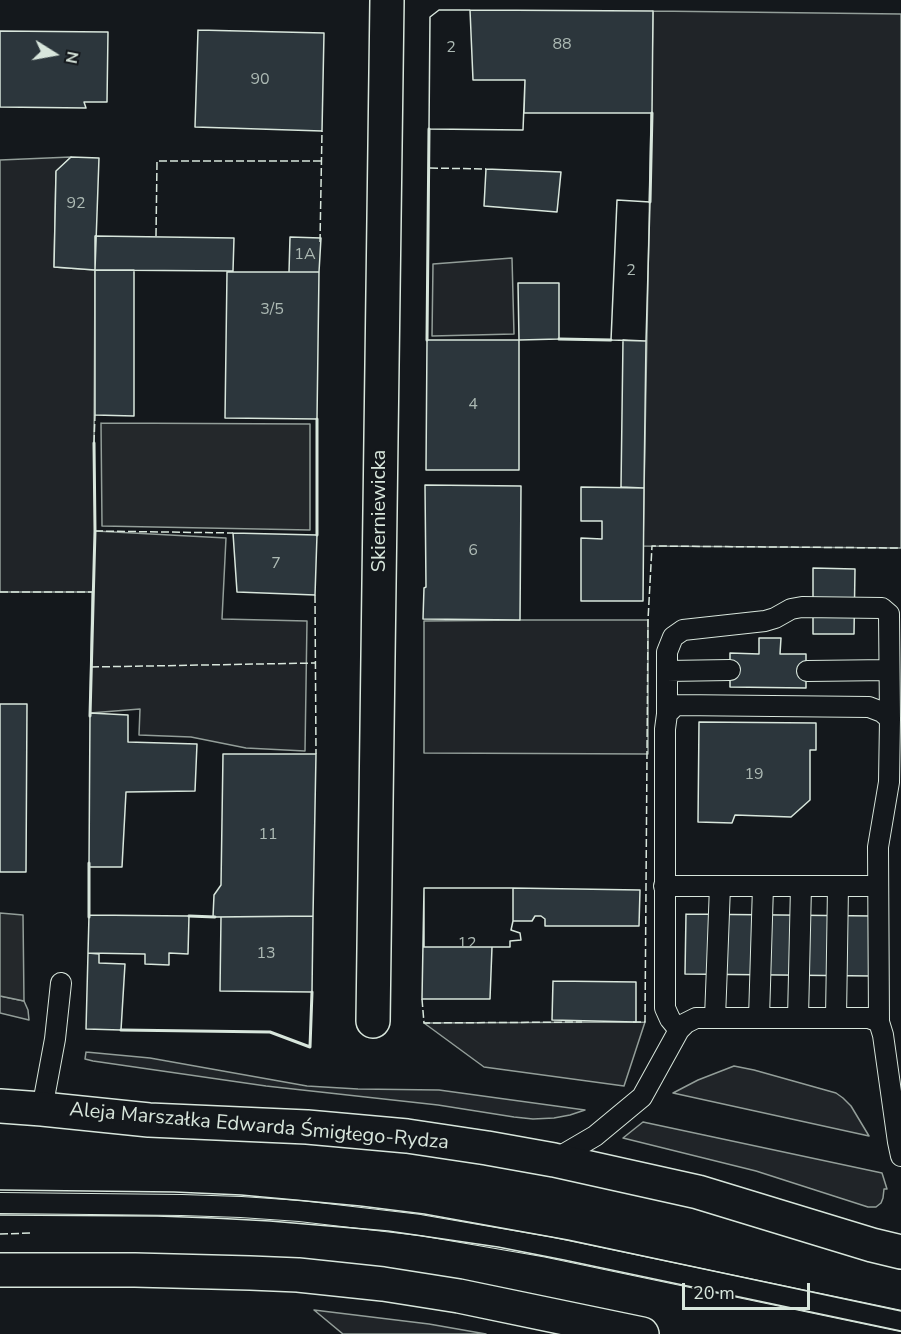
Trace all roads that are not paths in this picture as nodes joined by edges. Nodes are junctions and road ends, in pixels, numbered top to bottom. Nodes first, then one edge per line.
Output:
1 (387, 0) edge
2 (730, 670) dead end
3 (889, 670) junction
4 (667, 671) junction
5 (807, 671) dead end
6 (667, 714) junction
7 (890, 719) junction
8 (664, 886) junction
9 (720, 886) junction
10 (763, 886) junction
11 (801, 886) junction
12 (838, 886) junction
13 (878, 886) junction
14 (61, 983) dead end
15 (715, 1018) junction
16 (759, 1018) junction
17 (798, 1018) junction
18 (836, 1018) junction
19 (373, 1021) dead end
20 (879, 1022) junction
21 (679, 1030) junction
22 (0, 1106) edge
23 (42, 1109) junction
24 (901, 1156) edge
25 (554, 1160) junction
26 (0, 1203) edge
27 (901, 1252) edge
28 (0, 1270) edge
29 (901, 1321) edge
30 (642, 1334) edge

1 - 19 main road, Skierniewicka
2 - 4 lane
3 - 4 lane
3 - 5 lane
3 - 7 lane
4 - 6 lane
6 - 7 lane
6 - 8 lane
7 - 13 lane
8 - 9 lane
8 - 21 lane
9 - 10 lane
9 - 15 lane
10 - 11 lane
10 - 16 lane
11 - 12 lane
11 - 17 lane
12 - 13 lane
12 - 18 lane
13 - 20 lane
14 - 23 lane
15 - 16 lane
15 - 21 lane
16 - 17 lane
17 - 18 lane
18 - 20 lane
20 - 24 lane
21 - 25 lane
22 - 23 main road, Aleja Marszałka Edwarda Śmigłego-Rydza
23 - 25 main road, Aleja Marszałka Edwarda Śmigłego-Rydza
25 - 27 main road, Aleja Marszałka Edwarda Śmigłego-Rydza
26 - 29 lane
28 - 30 main road

